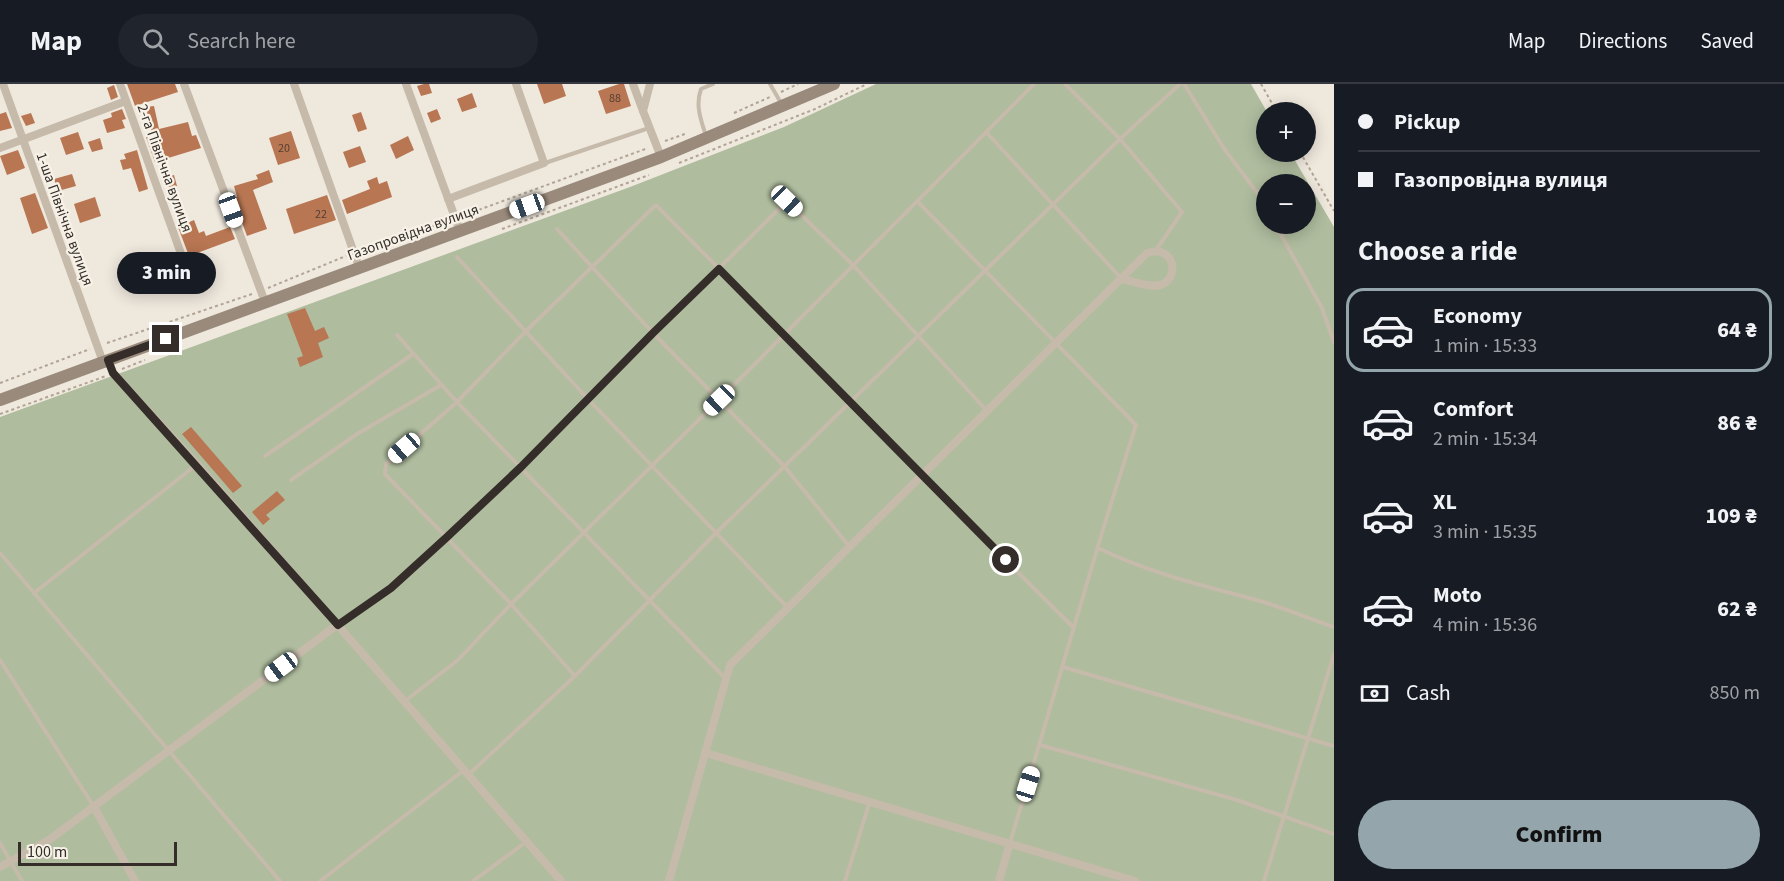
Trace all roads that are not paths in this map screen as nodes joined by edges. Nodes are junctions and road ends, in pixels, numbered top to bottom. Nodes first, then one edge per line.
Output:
1 (3, 84) edge
2 (120, 84) edge
3 (184, 84) edge
4 (294, 84) edge
5 (406, 84) edge
6 (516, 84) edge
7 (633, 84) edge
8 (650, 84) edge
9 (714, 84) edge
10 (770, 84) edge
11 (834, 84) edge
12 (1034, 84) edge
13 (1065, 84) edge
14 (1182, 84) edge
15 (126, 101) junction
16 (783, 106) junction
17 (643, 111) junction
18 (650, 128) junction
19 (705, 132) junction
20 (986, 132) junction
21 (1120, 139) junction
22 (23, 140) junction
23 (0, 148) edge
24 (659, 151) junction
25 (544, 163) junction
26 (1256, 191) edge
27 (448, 199) junction
28 (917, 201) junction
29 (1053, 206) junction
30 (458, 225) junction
31 (557, 229) dead end
32 (1281, 234) edge
33 (1156, 250) junction
34 (457, 257) dead end
35 (184, 262) dead end
36 (853, 266) junction
37 (358, 267) junction
38 (592, 267) junction
39 (719, 269) junction
40 (985, 272) junction
41 (1121, 279) junction
42 (263, 296) junction
43 (525, 332) junction
44 (653, 333) junction
45 (784, 333) junction
46 (397, 334) dead end
47 (919, 337) junction
48 (1334, 342) edge
49 (1056, 343) junction
50 (413, 354) junction
51 (105, 361) junction
52 (441, 385) junction
53 (588, 399) junction
54 (0, 400) edge
55 (719, 400) junction
56 (457, 402) junction
57 (851, 402) junction
58 (987, 411) junction
59 (265, 456) dead end
60 (197, 464) junction
61 (652, 466) junction
62 (521, 467) junction
63 (785, 467) junction
64 (921, 476) junction
65 (291, 480) dead end
66 (583, 533) junction
67 (716, 533) junction
68 (447, 537) junction
69 (850, 547) junction
70 (1098, 548) junction
71 (0, 553) edge
72 (34, 593) junction
73 (649, 601) junction
74 (511, 604) junction
75 (787, 607) junction
76 (338, 625) junction
77 (1334, 627) edge
78 (1074, 628) junction
79 (1334, 654) edge
80 (0, 660) edge
81 (1063, 667) junction
82 (575, 676) junction
83 (725, 679) junction
84 (404, 702) junction
85 (1308, 738) junction
86 (1040, 745) junction
87 (1334, 746) edge
88 (168, 750) junction
89 (706, 753) junction
90 (466, 772) junction
91 (870, 801) junction
92 (94, 807) junction
93 (1284, 818) junction
94 (1334, 834) edge
95 (526, 841) junction
96 (0, 843) edge
97 (1010, 843) junction
98 (11, 861) junction
99 (0, 867) edge
100 (22, 881) edge
101 (135, 881) edge
102 (280, 881) edge
103 (320, 881) edge
104 (473, 881) edge
105 (561, 881) edge
106 (669, 881) edge
107 (845, 881) edge
108 (999, 881) edge
109 (1135, 881) edge
110 (1264, 881) edge

1 - 22 street, 1-ша Північна вулиця
2 - 15 street, 2-га Північна вулиця
3 - 42 street
4 - 37 street
5 - 27 street
6 - 25 street
7 - 17 street
8 - 17 street
9 - 19 lane
10 - 16 lane
11 - 16 main road, Газопровідна вулиця
12 - 20 lane
13 - 21 lane
14 - 21 lane
14 - 26 lane
15 - 22 street
15 - 35 street, 2-га Північна вулиця
16 - 19 main road, Газопровідна вулиця
17 - 18 street
18 - 24 street
18 - 25 lane
19 - 24 main road, Газопровідна вулиця
20 - 28 lane
20 - 29 lane
21 - 29 lane
21 - 33 lane
22 - 23 street
22 - 51 street, 1-ша Північна вулиця
24 - 30 main road, Газопровідна вулиця
25 - 27 street
27 - 30 street
28 - 36 lane
28 - 40 lane
29 - 40 lane
29 - 41 lane
30 - 37 main road, Газопровідна вулиця
31 - 38 lane
32 - 48 lane
33 - 41 street
33 - 41 street
34 - 43 lane
36 - 39 lane
36 - 45 lane
36 - 47 lane
37 - 42 main road, Газопровідна вулиця
38 - 39 lane
38 - 43 lane
38 - 44 lane
39 - 44 lane
39 - 45 lane
40 - 47 lane
40 - 49 lane
41 - 49 street
42 - 51 main road, Газопровідна вулиця
43 - 53 lane
43 - 56 lane
44 - 53 lane
44 - 55 lane
45 - 55 lane
45 - 57 lane
46 - 50 lane
47 - 57 lane
47 - 58 lane
49 - 58 street
49 - 70 lane
50 - 52 lane
50 - 59 lane
51 - 54 main road, Газопровідна вулиця
51 - 60 street, 1-ша Північна вулиця
52 - 56 lane
52 - 65 lane
53 - 61 lane
53 - 62 lane
55 - 61 lane
55 - 63 lane
56 - 62 lane
56 - 68 lane
57 - 63 lane
57 - 64 lane
58 - 64 street
60 - 72 lane
60 - 76 street, 1-ша Північна вулиця
61 - 66 lane
61 - 67 lane
62 - 66 lane
62 - 68 lane
63 - 67 lane
63 - 69 lane
64 - 69 street
64 - 78 lane
66 - 73 lane
66 - 74 lane
67 - 73 lane
67 - 75 lane
68 - 74 lane
68 - 76 lane
69 - 75 street
70 - 77 lane
70 - 78 lane
71 - 72 lane
72 - 88 lane
73 - 82 lane
73 - 83 lane
74 - 82 lane
74 - 84 lane
75 - 83 street
76 - 84 street, 1-ша Північна вулиця
76 - 88 street
78 - 81 lane
79 - 85 lane
80 - 92 lane
81 - 85 lane
81 - 86 lane
82 - 90 lane
83 - 89 street
84 - 90 street, 1-ша Північна вулиця
85 - 87 lane
85 - 93 lane
86 - 93 lane
86 - 97 lane
88 - 92 street
88 - 102 lane
89 - 91 street
89 - 106 street
90 - 95 street, 1-ша Північна вулиця
90 - 103 lane
91 - 97 street
91 - 107 lane
92 - 98 street
92 - 101 street
93 - 94 lane
93 - 110 lane
95 - 104 lane
95 - 105 street, 1-ша Північна вулиця
96 - 98 lane
97 - 108 street
97 - 109 street
98 - 99 street
98 - 100 lane

